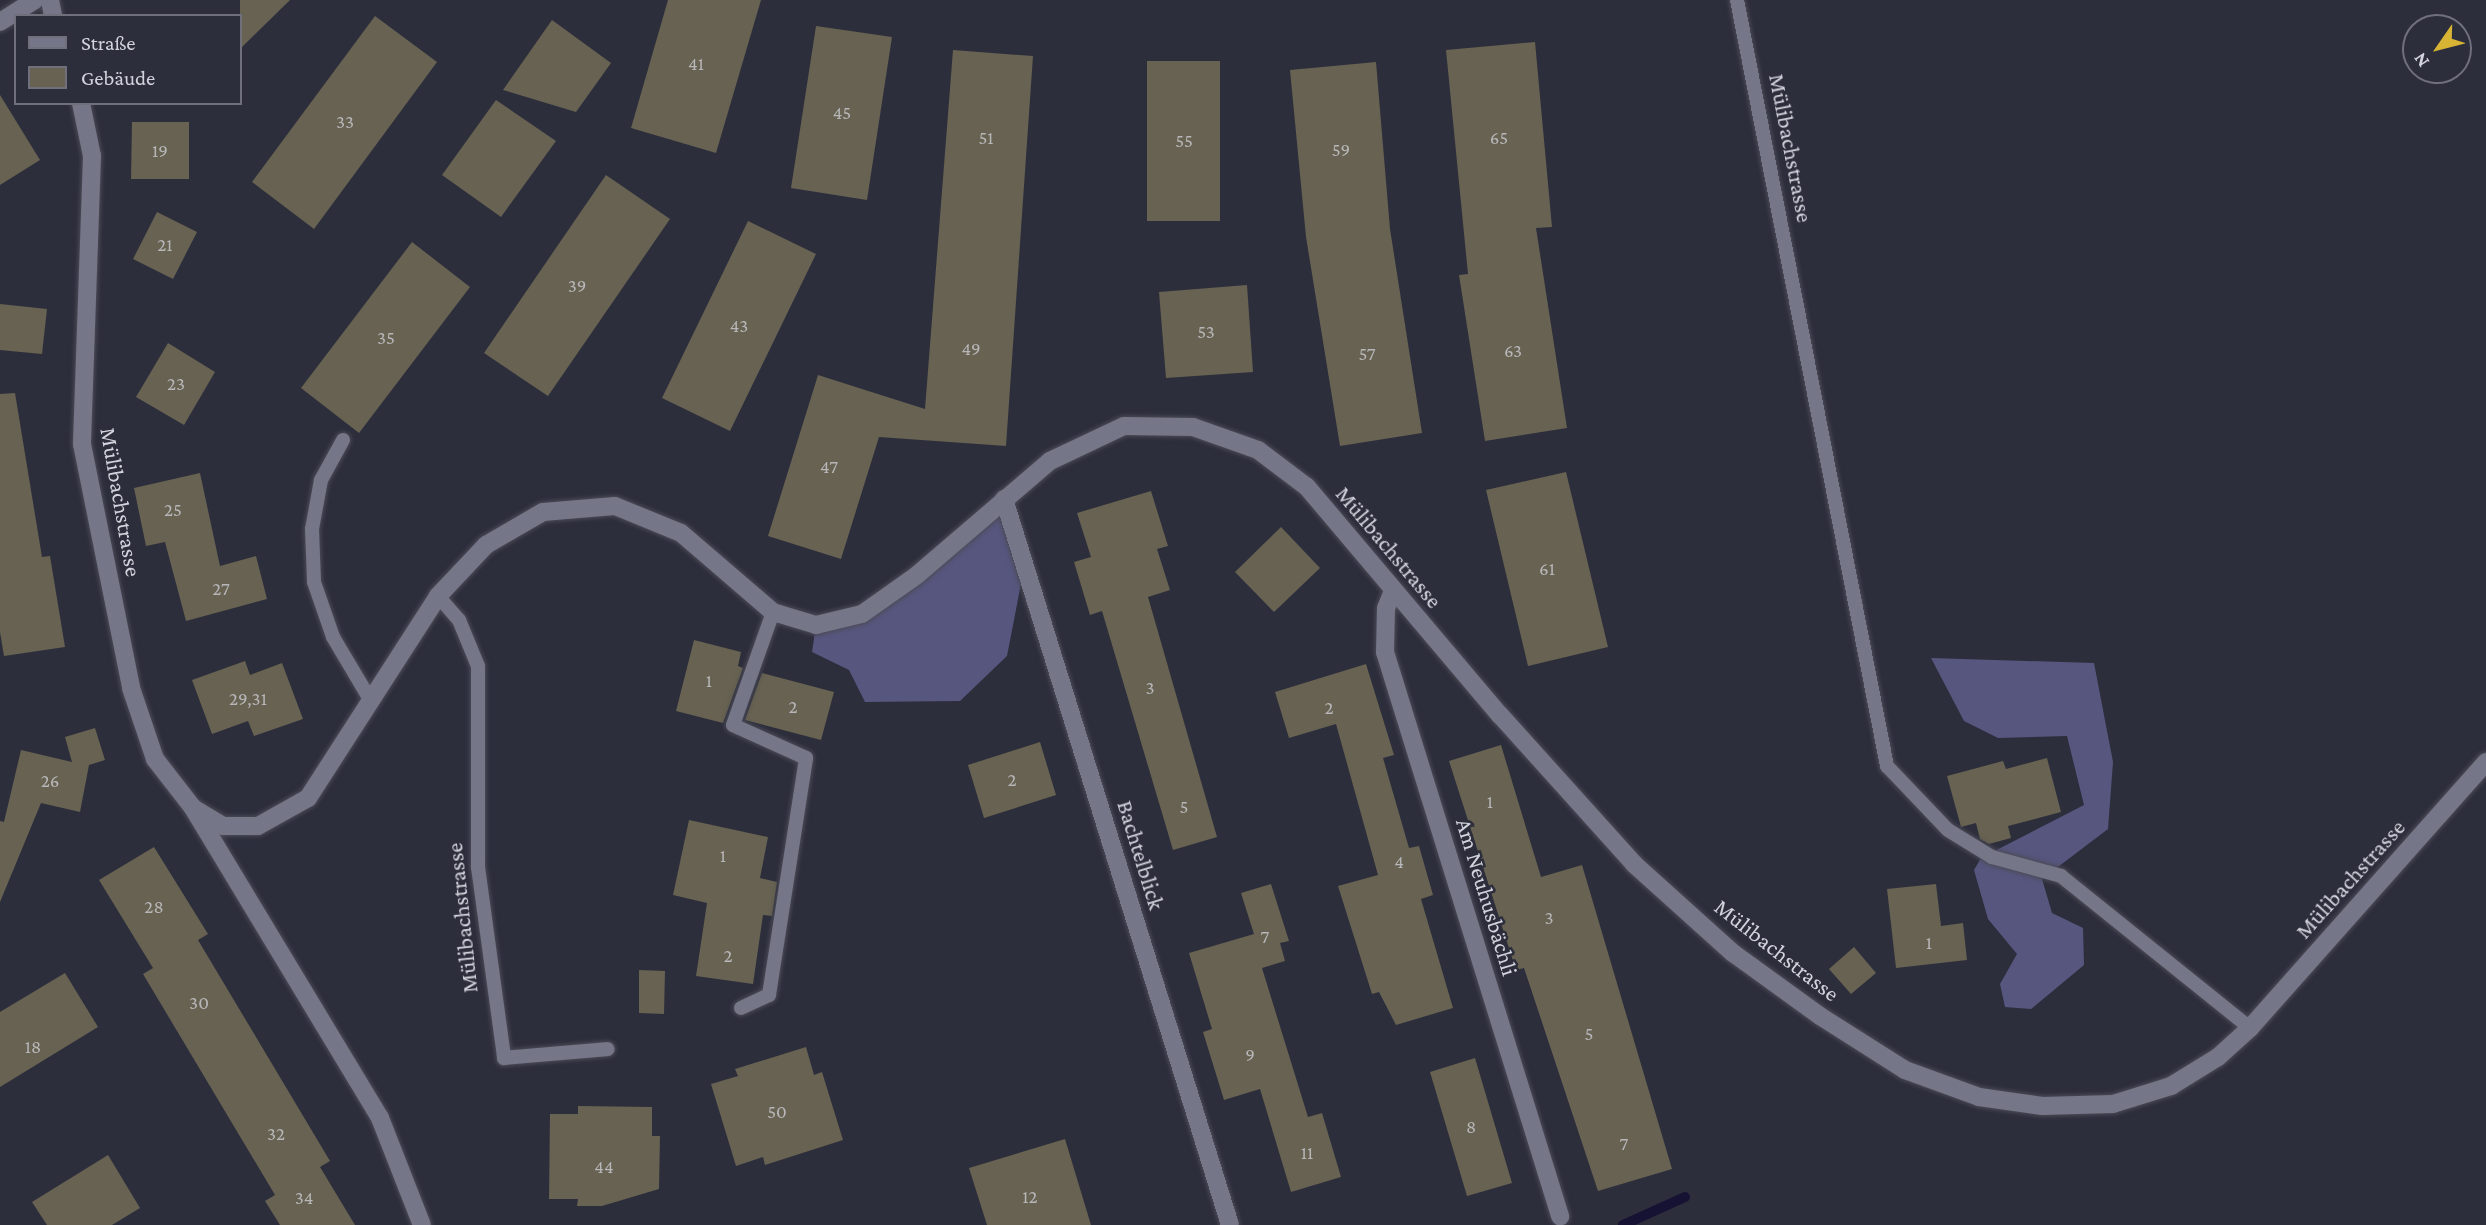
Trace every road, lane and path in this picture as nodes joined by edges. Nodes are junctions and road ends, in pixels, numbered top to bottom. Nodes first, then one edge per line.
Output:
1 (35, 0) edge
2 (1737, 0) edge
3 (0, 22) edge
4 (81, 105) edge
5 (342, 440) dead end
6 (1004, 499) junction
7 (1393, 591) junction
8 (438, 596) junction
9 (773, 612) junction
10 (370, 701) junction
11 (2486, 762) edge
12 (193, 808) junction
13 (741, 1008) dead end
14 (2250, 1028) junction
15 (608, 1049) dead end
16 (1560, 1216) dead end
17 (422, 1225) edge
18 (1230, 1225) edge

1 - 3 street
2 - 14 lane, Mülibachstrasse
4 - 12 street, Mülibachstrasse
5 - 10 lane
6 - 7 street, Mülibachstrasse
6 - 9 street, Mülibachstrasse
6 - 18 street, Bachtelblick
7 - 14 street, Mülibachstrasse
7 - 16 street, Am Neuhusbächli
8 - 9 street, Mülibachstrasse
8 - 10 street, Mülibachstrasse
8 - 15 lane, Mülibachstrasse
9 - 13 lane
10 - 12 street, Mülibachstrasse
11 - 14 street, Mülibachstrasse
12 - 17 street, Mülibachstrasse

